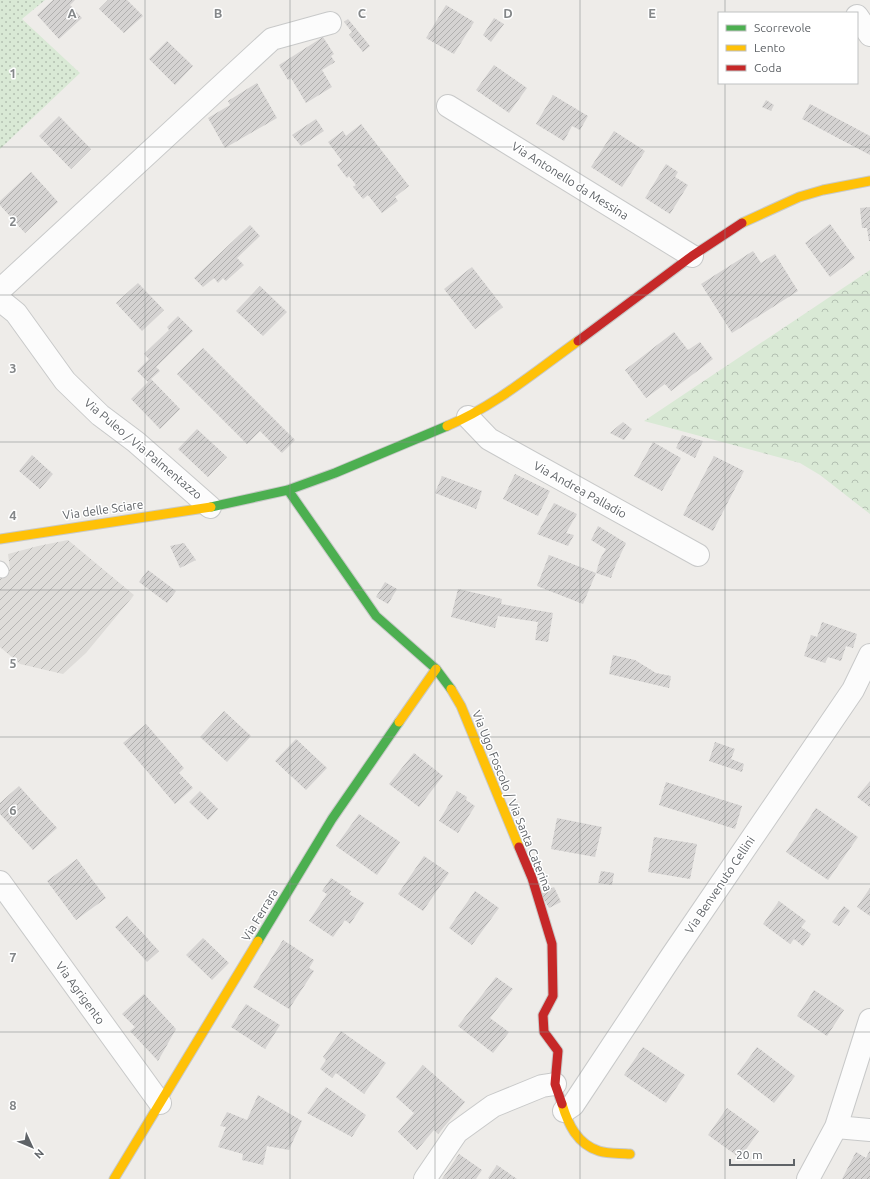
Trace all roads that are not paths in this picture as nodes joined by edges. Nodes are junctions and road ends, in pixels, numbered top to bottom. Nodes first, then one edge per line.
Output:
1 (846, 0) edge
2 (854, 12) edge
3 (858, 17) edge
4 (330, 23) dead end
5 (870, 35) edge
6 (448, 106) dead end
7 (870, 181) edge
8 (692, 256) junction
9 (0, 290) edge
10 (0, 300) edge
11 (468, 417) junction
12 (288, 490) junction
13 (210, 507) junction
14 (0, 539) edge
15 (698, 555) dead end
16 (870, 655) edge
17 (436, 670) junction
18 (0, 882) edge
19 (870, 1020) edge
20 (555, 1084) junction
21 (160, 1103) junction
22 (564, 1111) junction
23 (836, 1127) junction
24 (870, 1130) edge
25 (630, 1154) dead end
26 (114, 1179) edge
27 (425, 1179) edge
28 (808, 1179) edge

1 - 2 street
3 - 5 street
4 - 9 street
6 - 8 street, Via Antonello da Messina
7 - 8 street, Via delle Sciare
8 - 11 street, Via delle Sciare
10 - 13 street, Via Puleo / Via Palmentazzo
11 - 12 street, Via delle Sciare
11 - 15 street, Via Andrea Palladio
12 - 13 street, Via delle Sciare
12 - 17 street, Via Ugo Foscolo / Via Santa Caterina
13 - 14 street, Via delle Sciare
16 - 22 street, Via Benvenuto Cellini
17 - 20 street, Via Ugo Foscolo / Via Santa Caterina
17 - 21 street, Via Ferrara
18 - 21 street, Via Agrigento
19 - 23 street
20 - 22 street, Via Ugo Foscolo / Via Santa Caterina
20 - 27 street
21 - 26 street, Via Ferrara
22 - 25 street, Via Ugo Foscolo / Via Santa Caterina
23 - 24 street
23 - 28 street

